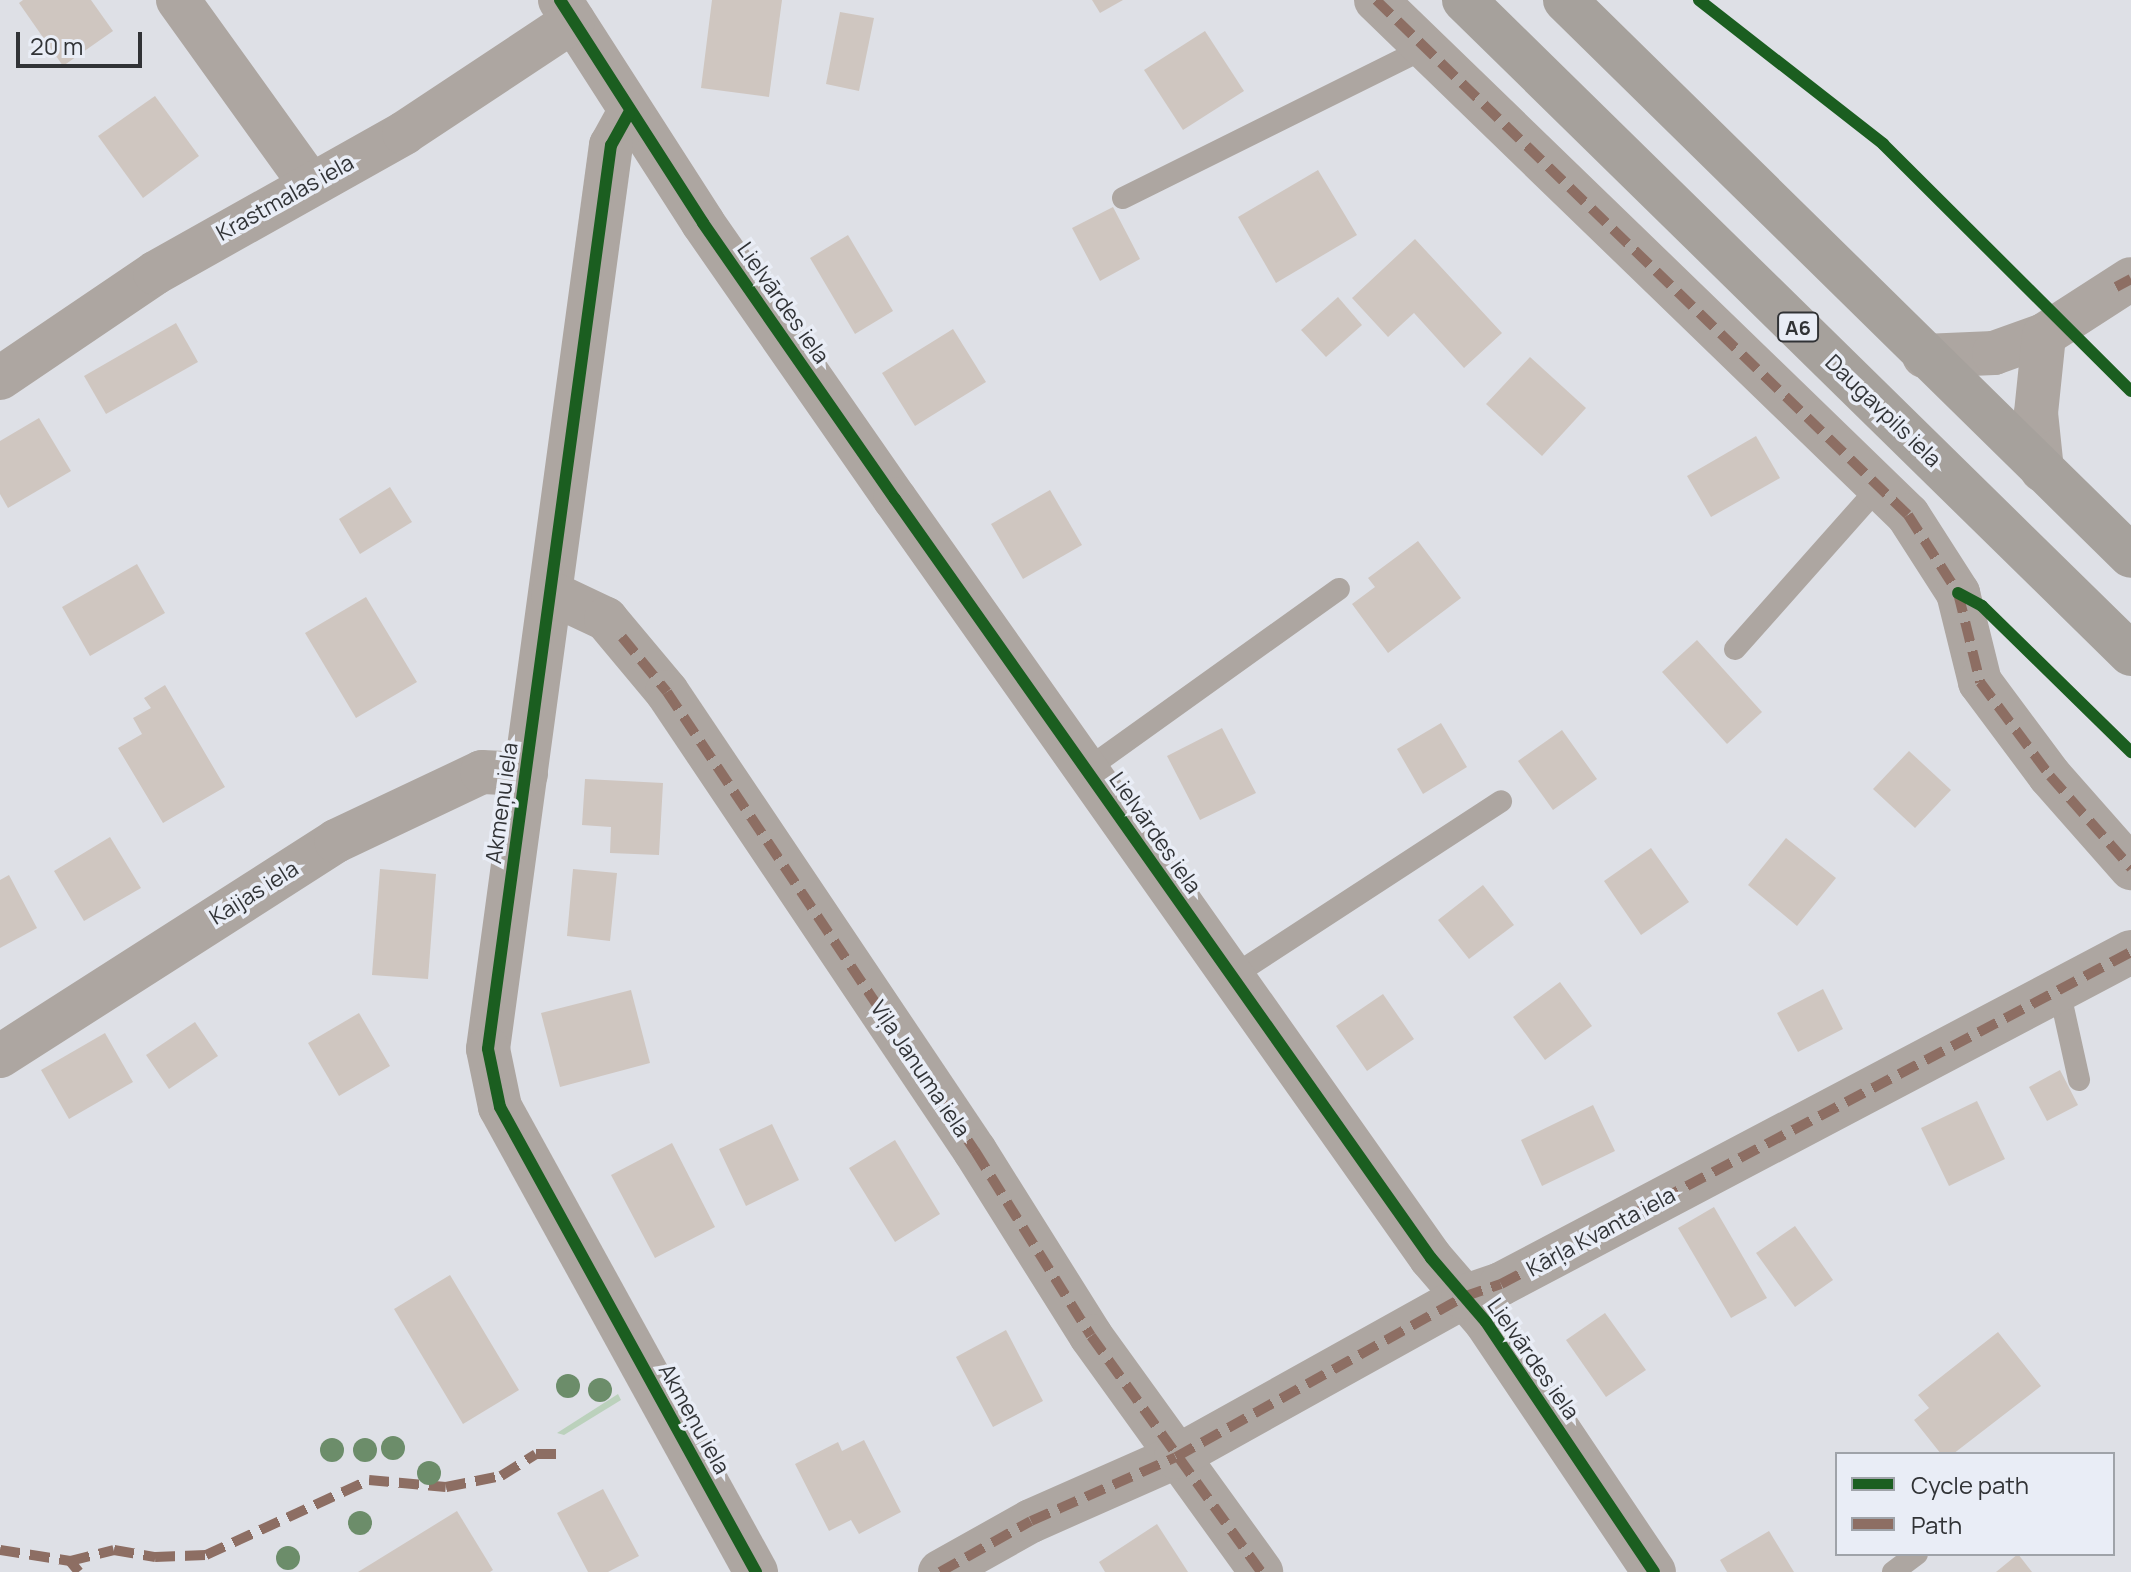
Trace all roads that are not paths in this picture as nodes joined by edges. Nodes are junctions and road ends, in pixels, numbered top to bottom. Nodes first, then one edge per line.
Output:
1 (178, 0) edge
2 (1376, 0) edge
3 (1464, 0) edge
4 (1565, 0) edge
5 (566, 10) edge
6 (1425, 48) junction
7 (629, 113) junction
8 (310, 184) junction
9 (1123, 198) dead end
10 (2131, 279) edge
11 (2044, 335) junction
12 (1924, 356) junction
13 (0, 378) edge
14 (2042, 470) junction
15 (1879, 487) junction
16 (2131, 556) edge
17 (1339, 589) dead end
18 (553, 594) junction
19 (1735, 649) dead end
20 (2131, 654) edge
21 (1086, 770) junction
22 (526, 774) junction
23 (1501, 801) dead end
24 (2131, 868) edge
25 (2131, 952) edge
26 (1233, 976) junction
27 (2060, 994) junction
28 (0, 1056) edge
29 (2079, 1080) dead end
30 (1463, 1297) junction
31 (1176, 1457) junction
32 (1914, 1556) edge
33 (756, 1572) edge
34 (940, 1572) edge
35 (1261, 1572) edge
36 (1654, 1572) edge
37 (1893, 1572) edge

1 - 8 street
2 - 6 street
3 - 20 highway, Daugavpils iela / A6
4 - 12 highway
5 - 7 street
5 - 8 street, Krastmalas iela
6 - 9 lane
6 - 15 street
7 - 18 street, Akmeņu iela
7 - 21 street, Lielvārdes iela
8 - 13 street, Krastmalas iela
10 - 11 street
11 - 12 street
11 - 14 street
12 - 14 highway
14 - 16 highway
15 - 19 lane
15 - 24 street
17 - 21 lane
18 - 22 street, Akmeņu iela
18 - 31 street, Viļa Januma iela
21 - 26 street, Lielvārdes iela
22 - 28 street, Kaijas iela
22 - 33 street, Akmeņu iela
23 - 26 lane
25 - 27 street, Kārļa Kvanta iela
26 - 30 street, Lielvārdes iela
27 - 29 lane
27 - 30 street, Kārļa Kvanta iela
30 - 31 street, Kārļa Kvanta iela
30 - 36 street, Lielvārdes iela
31 - 34 street, Kārļa Kvanta iela
31 - 35 street, Viļa Januma iela
32 - 37 lane

